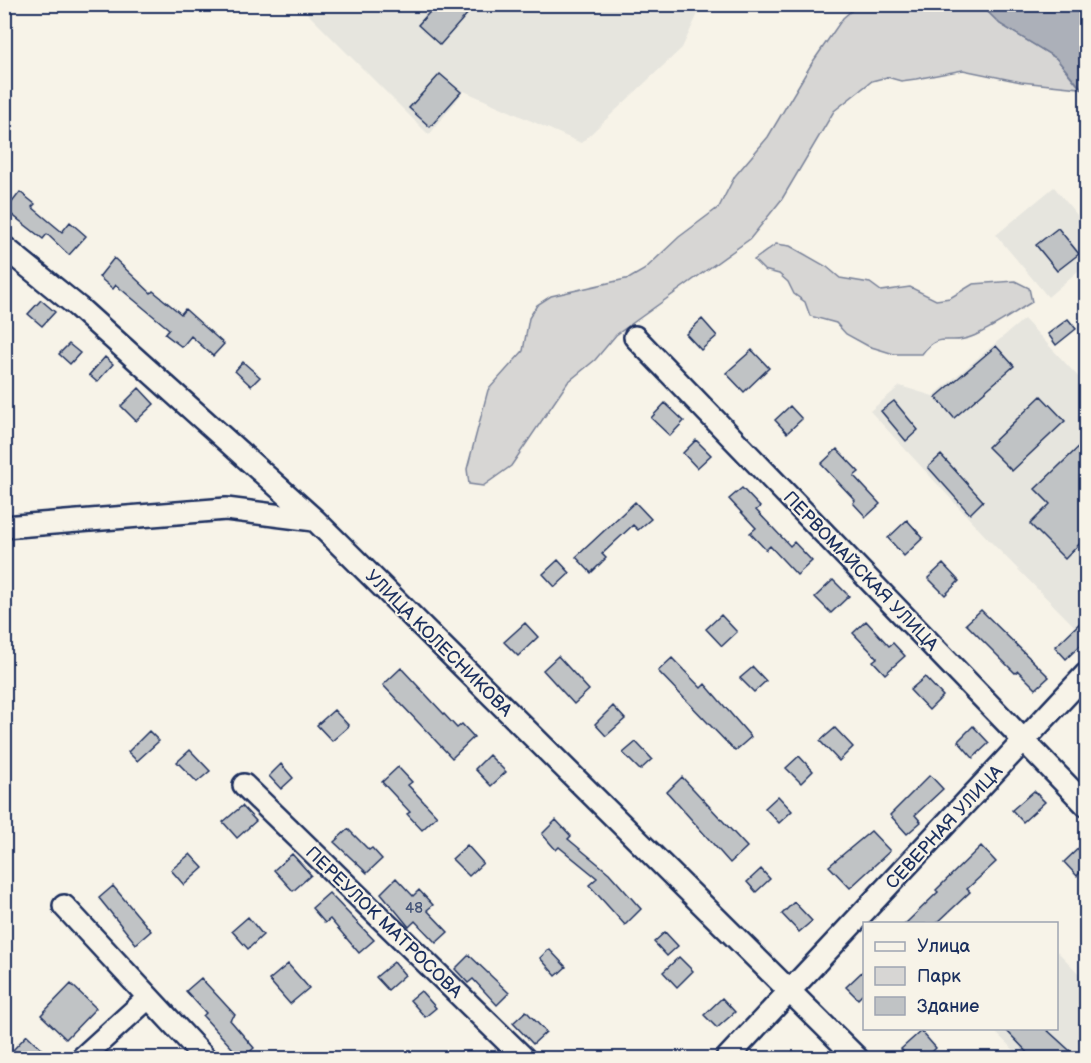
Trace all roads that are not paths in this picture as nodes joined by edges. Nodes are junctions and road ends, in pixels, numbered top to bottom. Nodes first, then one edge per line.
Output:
1 (4, 247) edge
2 (635, 337) dead end
3 (315, 520) junction
4 (4, 527) edge
5 (1086, 674) edge
6 (1024, 740) junction
7 (244, 785) dead end
8 (1086, 805) edge
9 (64, 906) dead end
10 (791, 990) junction
11 (148, 999) junction
12 (82, 1059) edge
13 (205, 1059) edge
14 (524, 1059) edge
15 (727, 1059) edge
16 (857, 1059) edge

1 - 3 street, УЛИЦА КОЛЕСНИКОВА
2 - 6 street, ПЕРВОМАЙСКАЯ УЛИЦА
3 - 4 street
3 - 10 street, УЛИЦА КОЛЕСНИКОВА
5 - 6 street, СЕВЕРНАЯ УЛИЦА
6 - 8 street, ПЕРВОМАЙСКАЯ УЛИЦА
6 - 10 street, СЕВЕРНАЯ УЛИЦА
7 - 14 street, ПЕРЕУЛОК МАТРОСОВА
9 - 11 street
10 - 15 street, СЕВЕРНАЯ УЛИЦА
10 - 16 street, УЛИЦА КОЛЕСНИКОВА
11 - 12 street
11 - 13 street

